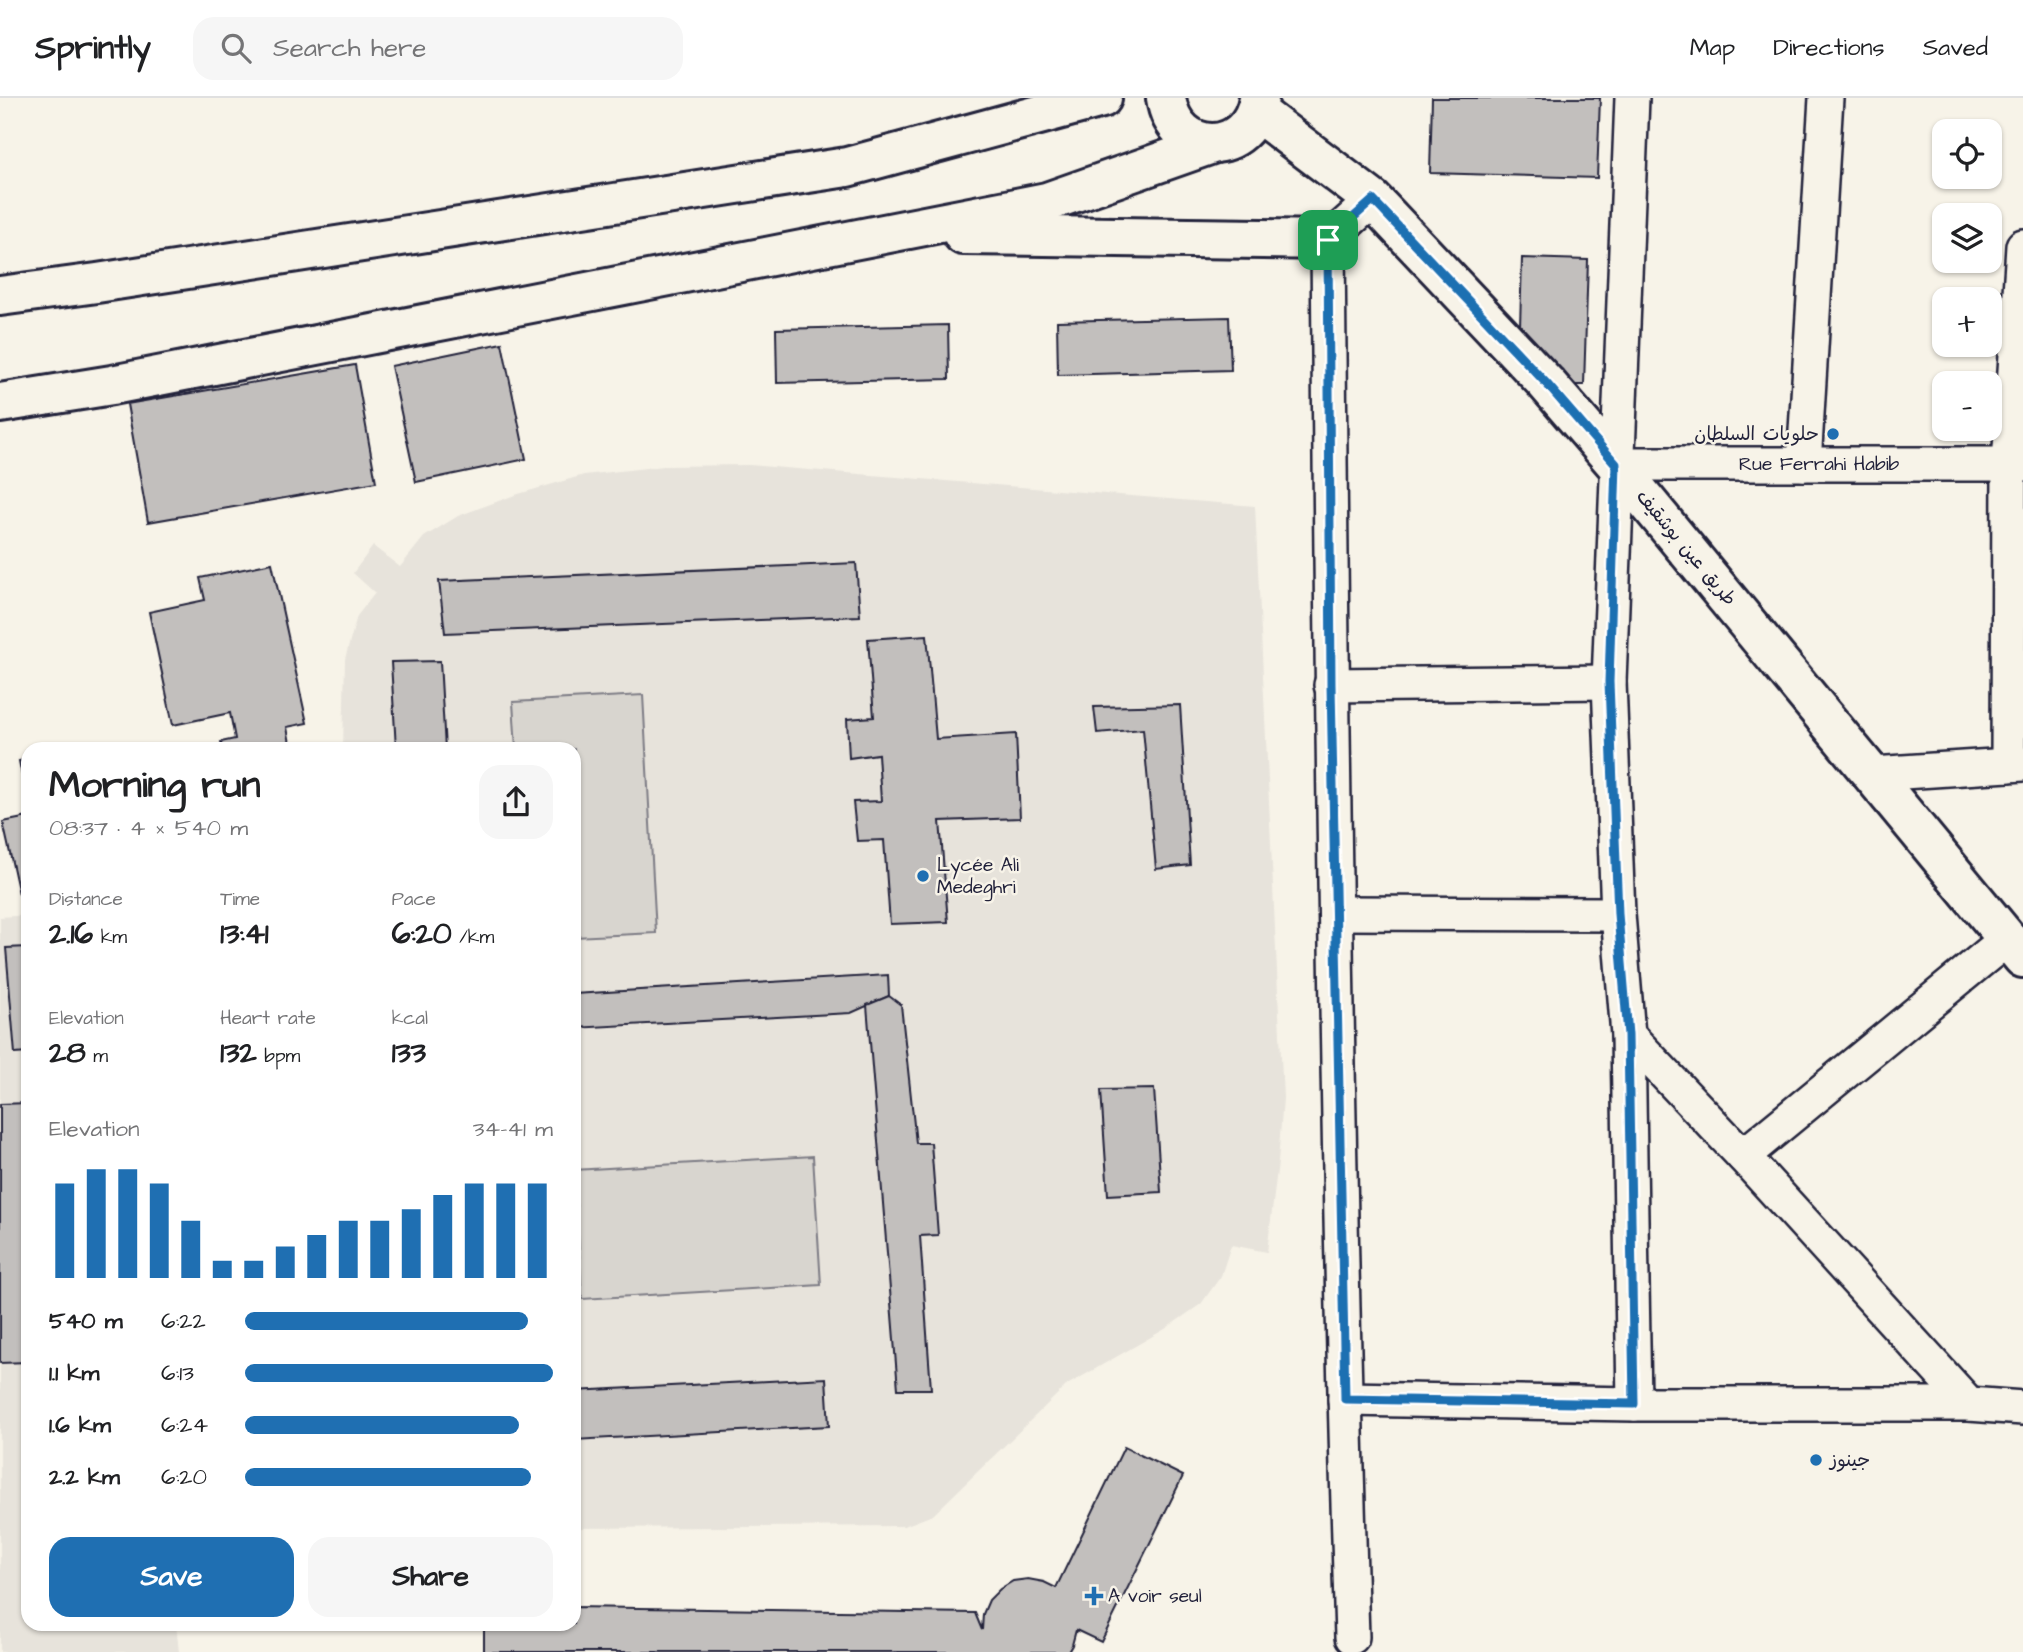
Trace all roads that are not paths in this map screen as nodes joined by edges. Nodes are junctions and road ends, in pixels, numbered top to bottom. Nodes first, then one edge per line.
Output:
1 (1102, 98) edge
2 (1166, 98) edge
3 (1632, 98) edge
4 (1826, 98) edge
5 (1258, 105) edge
6 (1212, 144) junction
7 (1373, 200) junction
8 (880, 233) junction
9 (1328, 240) junction
10 (2023, 246) edge
11 (0, 296) edge
12 (0, 403) edge
13 (1616, 464) junction
14 (1804, 464) junction
15 (2016, 464) edge
16 (1609, 682) junction
17 (1331, 685) junction
18 (2016, 764) edge
19 (1872, 774) junction
20 (1336, 913) junction
21 (1618, 914) junction
22 (2015, 948) edge
23 (1628, 1035) junction
24 (1743, 1156) junction
25 (1345, 1399) junction
26 (1634, 1404) junction
27 (1969, 1405) junction
28 (2023, 1408) edge
29 (1352, 1637) dead end

1 - 11 street
2 - 6 street
3 - 13 street
4 - 14 street
5 - 6 street
5 - 7 street, طريق عين بوشقيف
6 - 8 street
7 - 9 street
7 - 13 street, طريق عين بوشقيف
8 - 9 street
8 - 12 street
9 - 17 street
10 - 15 street
13 - 14 street, Rue Ferrahi Habib
13 - 16 street
13 - 19 street, طريق عين بوشقيف
14 - 15 street, Rue Ferrahi Habib
15 - 18 street
16 - 17 street
16 - 21 street
17 - 20 street
18 - 19 street
19 - 22 street, طريق عين بوشقيف
20 - 21 street
20 - 25 street
21 - 23 street
22 - 24 street
23 - 24 street
23 - 26 street
24 - 27 street
25 - 26 street
25 - 29 street
26 - 27 street
27 - 28 street

